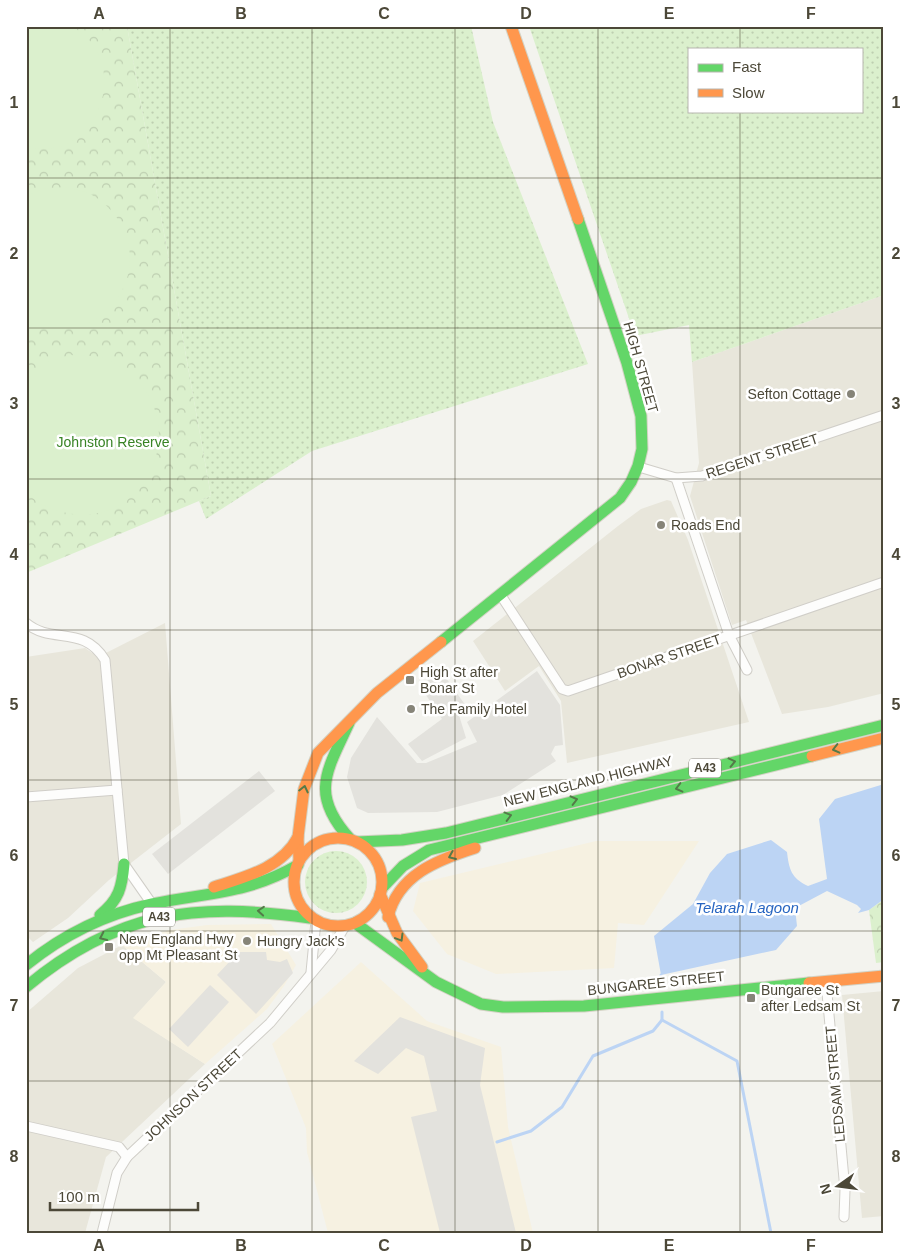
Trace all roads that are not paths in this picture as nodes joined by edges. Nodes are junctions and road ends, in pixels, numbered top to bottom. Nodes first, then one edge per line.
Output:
1 (511, 26) edge
2 (884, 415) edge
3 (639, 466) junction
4 (676, 478) junction
5 (884, 582) edge
6 (500, 594) junction
7 (26, 623) edge
8 (729, 635) junction
9 (747, 670) dead end
10 (351, 719) junction
11 (884, 725) edge
12 (884, 738) edge
13 (117, 790) junction
14 (26, 797) edge
15 (529, 825) junction
16 (298, 837) junction
17 (354, 841) junction
18 (298, 862) junction
19 (124, 864) junction
20 (381, 891) junction
21 (177, 900) junction
22 (152, 904) junction
23 (388, 917) junction
24 (313, 919) junction
25 (350, 924) junction
26 (74, 933) junction
27 (26, 965) edge
28 (311, 972) junction
29 (884, 976) edge
30 (436, 982) junction
31 (826, 982) junction
32 (26, 988) edge
33 (26, 1126) edge
34 (127, 1157) junction
35 (844, 1217) dead end
36 (102, 1233) edge

1 - 3 main road, HIGH STREET
2 - 4 street, REGENT STREET
3 - 4 street, REGENT STREET
3 - 6 main road, HIGH STREET
4 - 8 street
5 - 8 street, BONAR STREET
6 - 8 street, BONAR STREET
6 - 10 main road, HIGH STREET
7 - 13 street
8 - 9 street
16 -> 10 main road, HIGH STREET
10 - 17 main road, HIGH STREET
17 -> 11 main road, NEW ENGLAND HIGHWAY / A43
12 -> 15 main road, NEW ENGLAND HIGHWAY / A43
13 - 14 street
13 - 19 street
15 - 20 main road, NEW ENGLAND HIGHWAY / A43
15 -> 23 main road
16 - 18 main road, HIGH STREET
16 - 21 main road
17 - 18 main road, A43
17 - 20 main road
18 - 21 main road, A43
18 - 24 main road
19 - 22 street
19 - 26 main road
20 - 23 main road, BUNGAREE STREET
20 - 25 main road, A43
21 - 22 main road, A43
22 - 26 main road, A43
23 -> 30 main road, BUNGAREE STREET
24 - 25 main road, A43
24 - 28 street
24 -> 32 main road, A43
25 - 28 street, JOHNSON STREET
25 - 30 main road, BUNGAREE STREET
26 - 27 main road, A43
28 - 34 street, JOHNSON STREET
29 - 31 main road, BUNGAREE STREET
30 - 31 main road, BUNGAREE STREET
31 - 35 street, LEDSAM STREET
33 - 34 street
34 - 36 street, JOHNSON STREET

